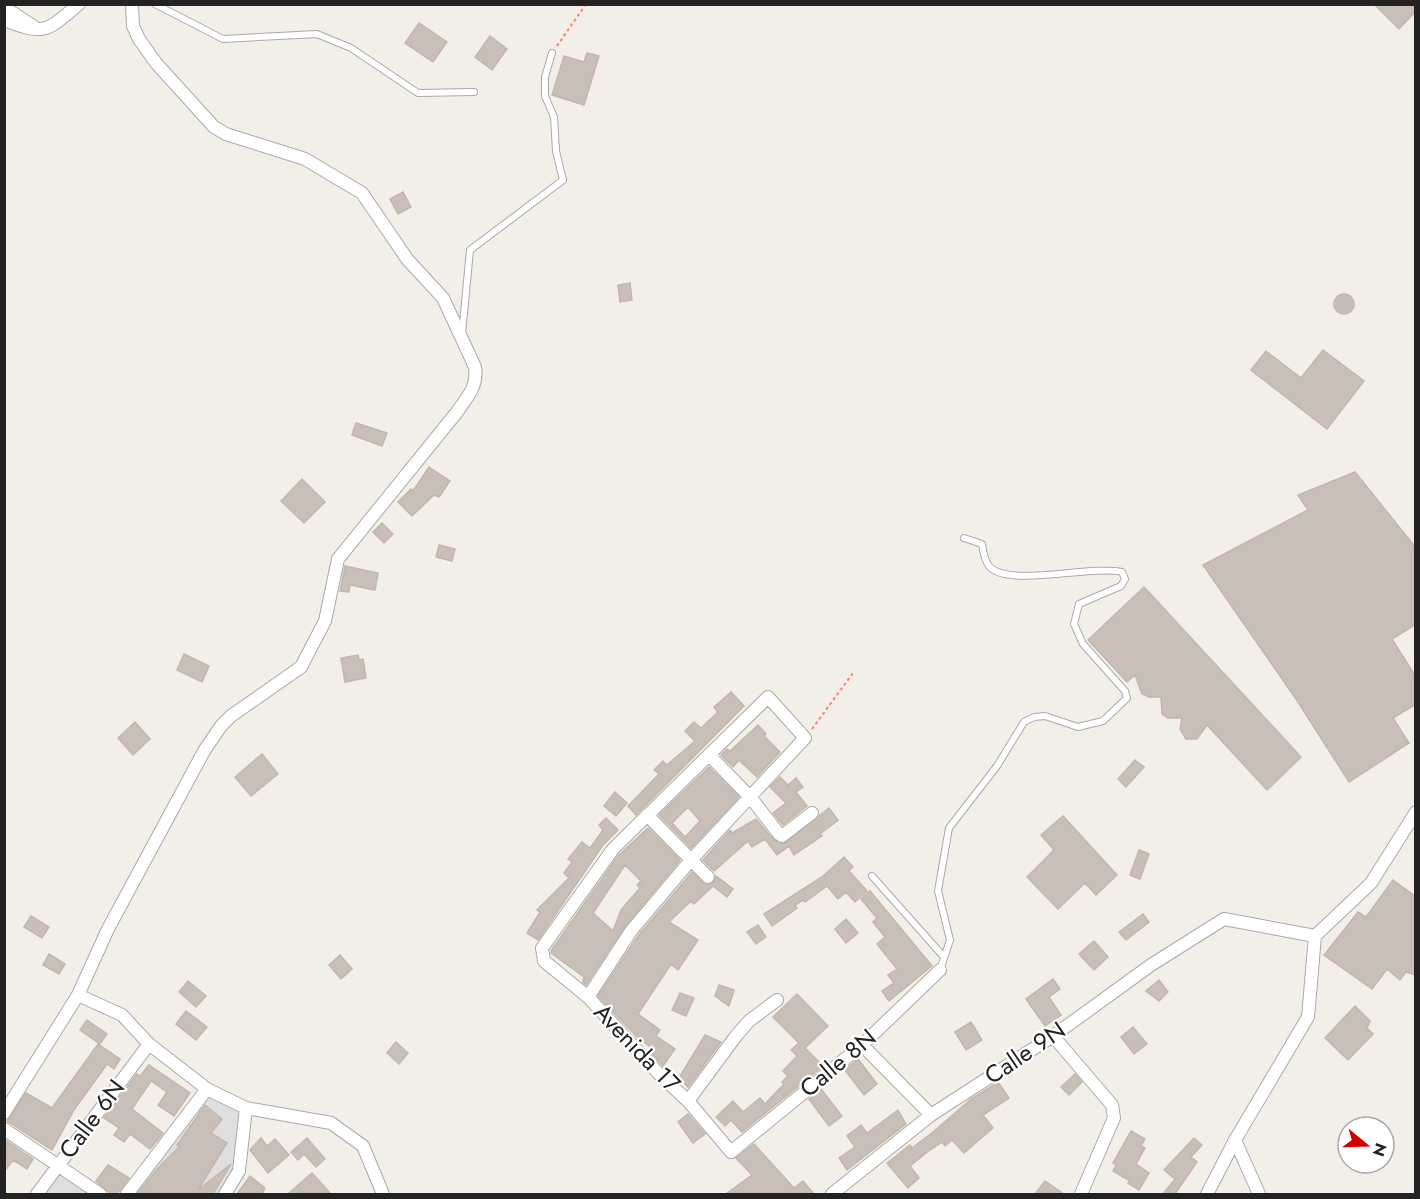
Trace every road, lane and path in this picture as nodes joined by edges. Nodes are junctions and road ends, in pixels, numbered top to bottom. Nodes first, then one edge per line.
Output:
1 (80, 4) edge
2 (132, 4) edge
3 (155, 4) edge
4 (586, 4) edge
5 (4, 7) edge
6 (4, 20) edge
7 (39, 30) junction
8 (552, 53) joint
9 (474, 92) dead end
10 (462, 337) junction
11 (964, 538) dead end
12 (853, 673) dead end
13 (805, 738) junction
14 (709, 755) junction
15 (752, 798) junction
16 (1416, 812) edge
17 (812, 813) dead end
18 (647, 815) junction
19 (690, 861) junction
20 (872, 876) dead end
21 (708, 878) dead end
22 (1315, 936) junction
23 (944, 957) junction
24 (940, 970) joint
25 (78, 995) junction
26 (588, 997) junction
27 (777, 1000) dead end
28 (1053, 1036) junction
29 (149, 1044) junction
30 (862, 1045) junction
31 (207, 1089) junction
32 (688, 1101) junction
33 (246, 1108) junction
34 (4, 1113) edge
35 (931, 1115) junction
36 (4, 1129) edge
37 (1235, 1140) junction
38 (731, 1152) joint
39 (57, 1165) junction
40 (36, 1194) edge
41 (100, 1194) edge
42 (127, 1194) edge
43 (225, 1194) edge
44 (383, 1194) edge
45 (832, 1194) edge
46 (1082, 1194) edge
47 (1208, 1194) edge
48 (1259, 1194) edge

1 - 7 street
2 - 10 street
3 - 9 lane
4 - 8 path
5 - 7 street
6 - 7 street
8 - 10 lane
10 - 25 street
11 - 23 lane
12 - 13 path
13 - 14 street
13 - 15 street
14 - 15 street
14 - 18 street
15 - 17 street
15 - 19 street
16 - 22 street
18 - 19 street
18 - 26 street, Avenida 17
19 - 21 street
19 - 26 street
20 - 23 lane
22 - 28 street, Calle 9N
22 - 37 street
23 - 24 lane
24 - 30 street, Calle 8N
25 - 29 street
25 - 34 street
26 - 32 street, Avenida 17
27 - 32 street
28 - 35 street, Calle 9N
28 - 46 street
29 - 31 street
29 - 39 street, Calle 6N
30 - 35 street
30 - 38 street, Calle 8N
31 - 33 street
31 - 42 street
32 - 38 street, Avenida 17
33 - 43 street
33 - 44 street
35 - 45 street, Calle 9N
36 - 39 street
37 - 47 street
37 - 48 street
39 - 40 street, Calle 6N
39 - 41 street

